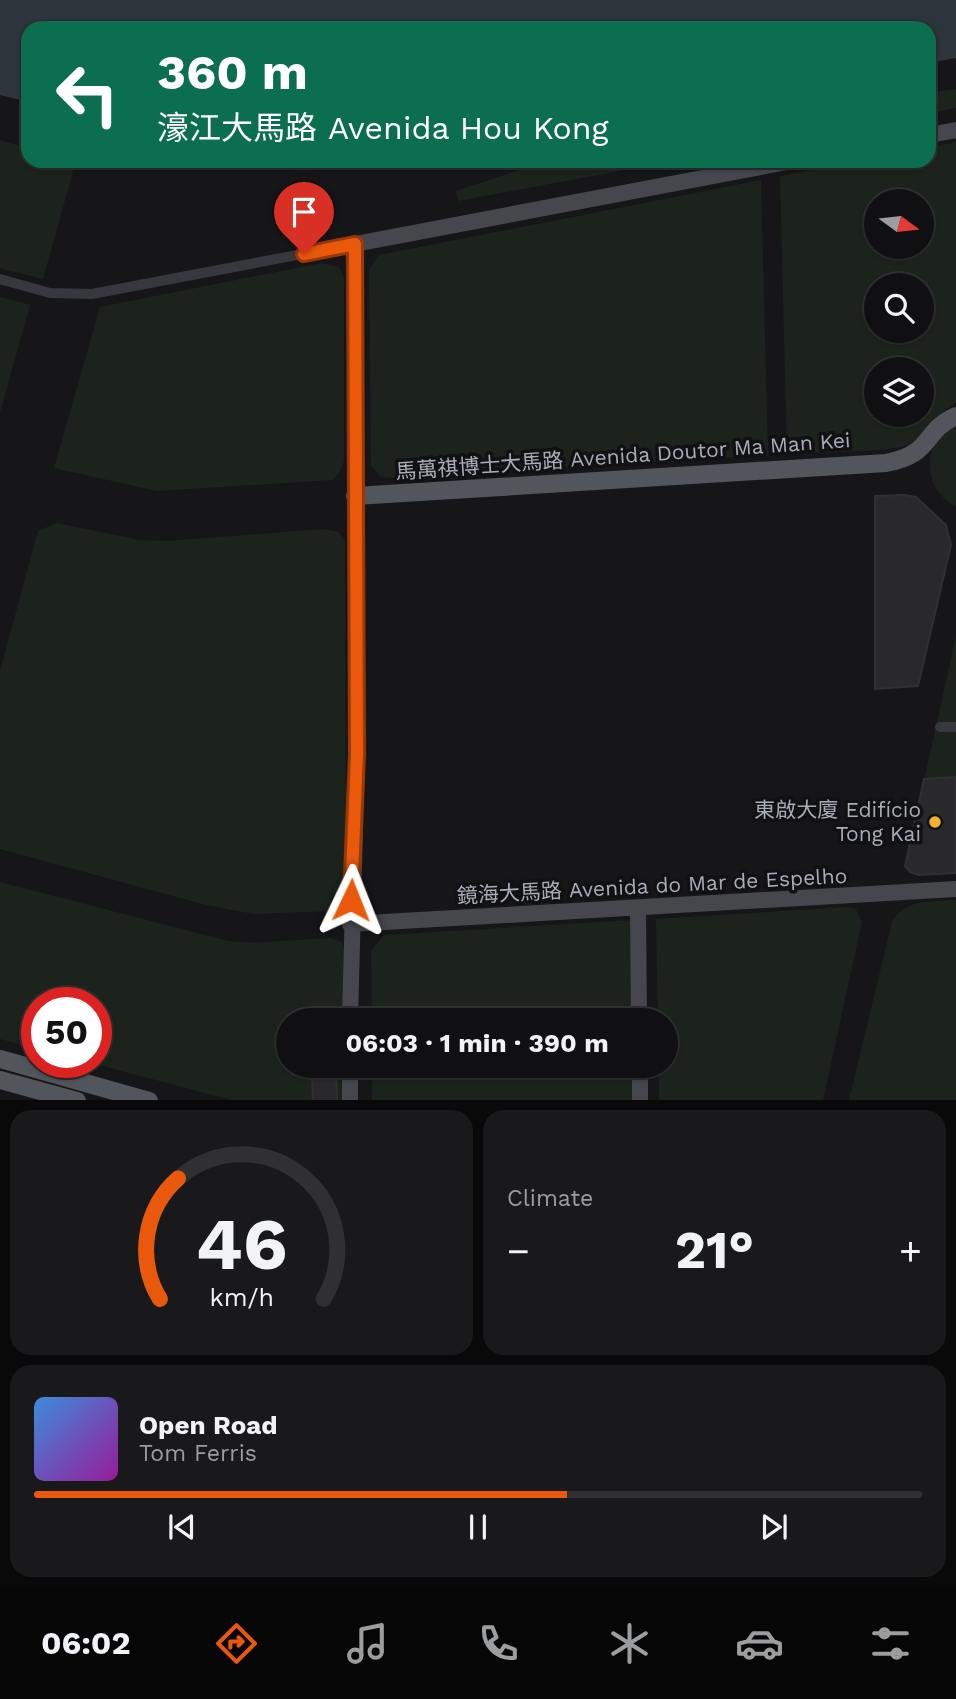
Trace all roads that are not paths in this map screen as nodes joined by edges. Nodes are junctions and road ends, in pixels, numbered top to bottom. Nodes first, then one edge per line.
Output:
1 (956, 130) edge
2 (936, 134) edge
3 (755, 168) edge
4 (355, 244) junction
5 (0, 279) edge
6 (956, 416) edge
7 (355, 496) junction
8 (940, 727) dead end
9 (956, 727) edge
10 (956, 889) edge
11 (638, 908) junction
12 (351, 924) junction
13 (350, 1008) edge
14 (639, 1008) edge
15 (0, 1059) edge
16 (350, 1078) edge
17 (640, 1078) edge
18 (0, 1080) edge
19 (73, 1100) edge
20 (145, 1100) edge
21 (350, 1100) edge
22 (640, 1100) edge

1 - 2 main road
3 - 4 main road
4 - 5 street
4 - 7 main road
6 - 7 main road, 馬萬祺博士大馬路 Avenida Doutor Ma Man Kei
7 - 12 main road
8 - 9 street
10 - 11 main road, 鏡海大馬路 Avenida do Mar de Espelho
11 - 12 main road, 鏡海大馬路 Avenida do Mar de Espelho
11 - 14 main road
12 - 13 main road
15 - 20 main road
16 - 21 main road
17 - 22 main road
18 - 19 main road

